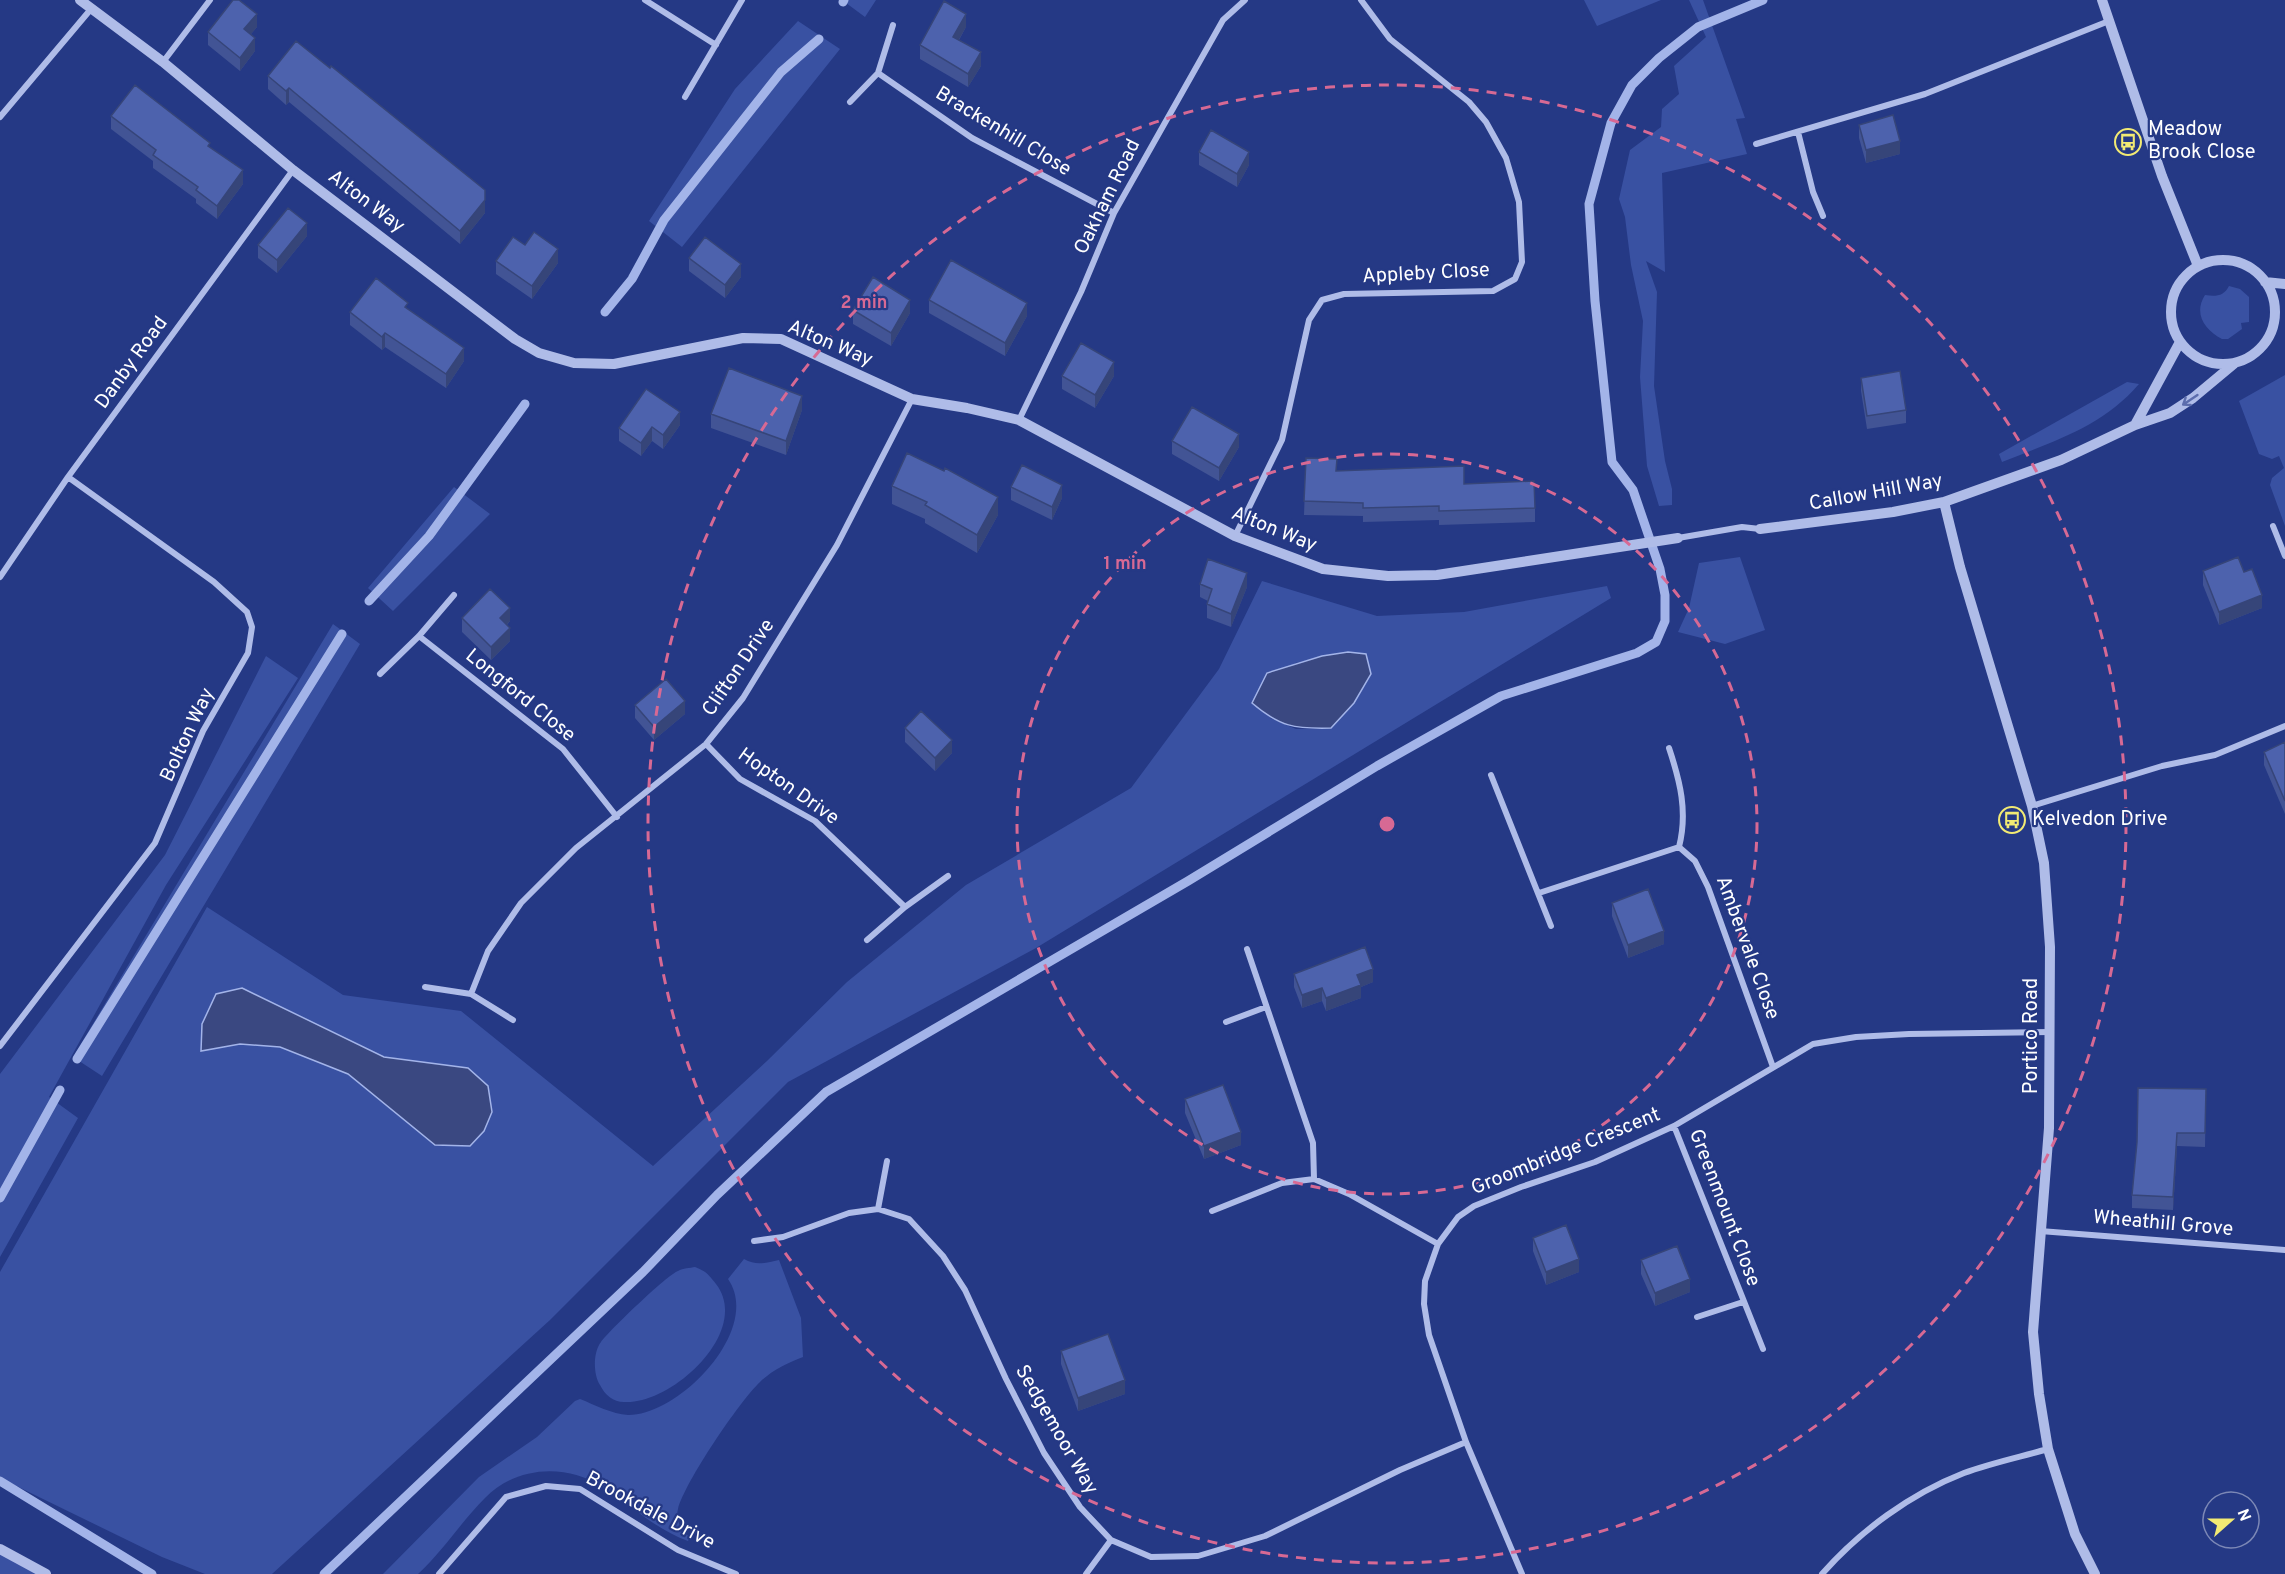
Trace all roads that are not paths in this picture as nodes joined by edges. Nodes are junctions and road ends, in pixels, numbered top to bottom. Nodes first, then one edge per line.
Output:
1 (80, 0) edge
2 (210, 0) edge
3 (645, 0) edge
4 (742, 0) edge
5 (1245, 0) edge
6 (1360, 0) edge
7 (2102, 0) edge
8 (91, 9) junction
9 (2109, 21) junction
10 (893, 25) dead end
11 (716, 45) junction
12 (163, 62) junction
13 (878, 73) junction
14 (685, 97) dead end
15 (850, 102) dead end
16 (0, 117) edge
17 (1798, 132) junction
18 (1756, 144) dead end
19 (293, 170) junction
20 (1114, 213) junction
21 (1823, 216) dead end
22 (2198, 266) junction
23 (2265, 282) junction
24 (2285, 284) edge
25 (2285, 330) edge
26 (2272, 334) junction
27 (2180, 342) junction
28 (2235, 363) junction
29 (912, 399) junction
30 (1019, 420) junction
31 (2135, 425) junction
32 (68, 477) junction
33 (1944, 502) junction
34 (2273, 526) dead end
35 (1761, 529) joint
36 (1235, 537) junction
37 (1678, 538) joint
38 (1611, 549) joint
39 (2285, 556) edge
40 (0, 577) edge
41 (454, 595) dead end
42 (419, 636) junction
43 (380, 674) dead end
44 (2285, 726) edge
45 (706, 744) junction
46 (1669, 748) dead end
47 (1491, 775) dead end
48 (2032, 806) junction
49 (617, 816) junction
50 (1679, 847) junction
51 (948, 876) dead end
52 (1539, 893) junction
53 (905, 907) junction
54 (1551, 926) dead end
55 (867, 940) dead end
56 (1246, 949) dead end
57 (425, 987) dead end
58 (471, 994) junction
59 (1266, 1007) junction
60 (513, 1020) dead end
61 (1226, 1023) dead end
62 (2050, 1032) junction
63 (0, 1046) edge
64 (1773, 1066) junction
65 (1674, 1126) junction
66 (887, 1161) dead end
67 (1314, 1179) junction
68 (878, 1209) junction
69 (1212, 1211) dead end
70 (2039, 1231) junction
71 (754, 1241) dead end
72 (1438, 1244) junction
73 (2285, 1250) edge
74 (1743, 1302) junction
75 (1697, 1317) dead end
76 (1762, 1349) dead end
77 (1466, 1442) junction
78 (2048, 1449) junction
79 (1111, 1540) junction
80 (0, 1549) edge
81 (46, 1574) edge
82 (438, 1574) edge
83 (736, 1574) edge
84 (1086, 1574) edge
85 (1522, 1574) edge
86 (1822, 1574) edge
87 (2095, 1574) edge

1 - 8 street, Alton Way
2 - 12 street
3 - 11 street
4 - 11 street
5 - 20 street, Oakham Road
6 - 36 street, Appleby Close
7 - 9 street
8 - 12 street, Alton Way
8 - 16 street
9 - 17 street
9 - 22 street
10 - 13 street
11 - 14 street
12 - 19 street, Alton Way
13 - 15 street
13 - 20 street, Brackenhill Close
17 - 18 street
17 - 21 street
19 - 29 street, Alton Way
19 - 32 street, Danby Road
20 - 30 street, Oakham Road
22 - 23 street
22 - 27 street
23 - 24 street
23 - 26 street
25 - 26 street
26 - 28 street
27 - 28 street
27 - 31 street
28 -> 31 street, Callow Hill Way
29 - 30 street, Alton Way
29 - 45 street, Clifton Drive
30 - 36 street, Alton Way
31 - 33 street, Callow Hill Way
32 - 40 street, Danby Road
32 - 63 street, Bolton Way
33 - 35 street, Callow Hill Way
33 - 48 street, Portico Road
34 - 39 street
35 - 37 street, Callow Hill Way
36 - 38 street, Alton Way
37 - 38 street, Callow Hill Way
41 - 42 street
42 - 43 street
42 - 49 street, Longford Close
44 - 48 street
45 - 49 street, Clifton Drive
45 - 53 street, Hopton Drive
46 - 50 street
47 - 52 street
48 - 62 street, Portico Road
49 - 58 street, Clifton Drive
50 - 52 street
50 - 64 street, Ambervale Close
51 - 53 street
52 - 54 street
53 - 55 street
56 - 59 street
57 - 58 street
58 - 60 street
59 - 61 street
59 - 67 street
62 - 64 street, Groombridge Crescent
62 - 70 street, Portico Road
64 - 65 street, Groombridge Crescent
65 - 72 street, Groombridge Crescent
65 - 74 street, Greenmount Close
66 - 68 street
67 - 69 street
67 - 72 street
68 - 71 street, Sedgemoor Way
68 - 79 street, Sedgemoor Way
70 - 73 street, Wheathill Grove
70 - 78 street, Portico Road
72 - 77 street, Groombridge Crescent
74 - 75 street, Greenmount Close
74 - 76 street, Greenmount Close
77 - 79 street, Sedgemoor Way
77 - 85 street, Groombridge Crescent
78 - 86 street
78 - 87 street, Portico Road
79 - 84 street
80 - 81 street
82 - 83 street, Brookdale Drive

